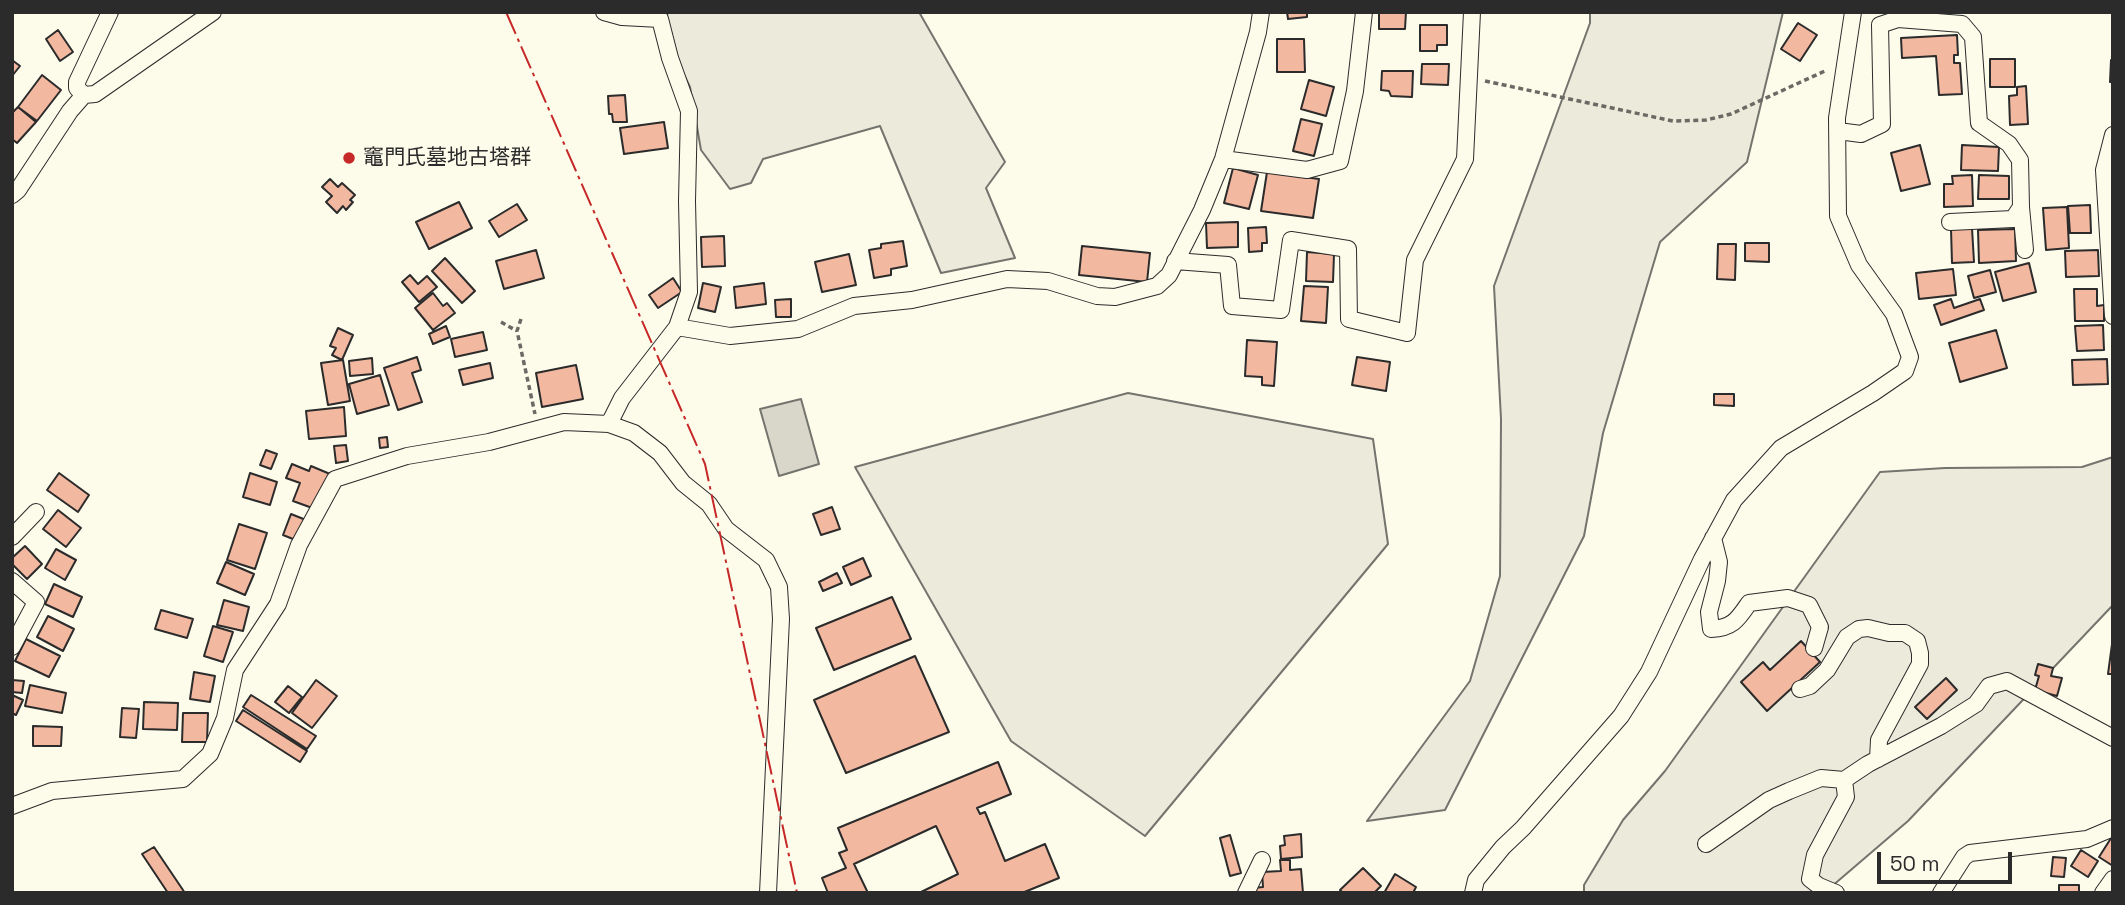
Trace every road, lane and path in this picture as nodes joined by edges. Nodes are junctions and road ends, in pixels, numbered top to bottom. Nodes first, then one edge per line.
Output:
1 (110, 12) edge
2 (213, 12) edge
3 (604, 12) edge
4 (1261, 12) edge
5 (1364, 12) edge
6 (1472, 12) edge
7 (1853, 12) edge
8 (1847, 61) junction
9 (1469, 78) junction
10 (84, 95) junction
11 (1838, 131) junction
12 (2113, 135) edge
13 (1223, 159) junction
14 (12, 195) edge
15 (2021, 206) junction
16 (1950, 222) dead end
17 (2025, 250) dead end
18 (1175, 261) junction
19 (2113, 316) edge
20 (522, 319) dead end
21 (501, 322) dead end
22 (677, 327) junction
23 (517, 331) junction
24 (609, 424) junction
25 (538, 429) junction
26 (36, 512) dead end
27 (12, 537) edge
28 (1713, 538) junction
29 (12, 581) edge
30 (12, 647) edge
31 (1814, 648) dead end
32 (1800, 689) dead end
33 (2113, 738) edge
34 (1878, 759) junction
35 (1844, 780) junction
36 (12, 806) edge
37 (2113, 828) edge
38 (1706, 844) dead end
39 (1262, 860) dead end
40 (2113, 879) edge
41 (768, 893) edge
42 (1246, 893) edge
43 (1473, 893) edge
44 (1836, 893) edge
45 (1941, 893) edge
46 (2103, 893) edge

1 - 10 street
2 - 10 street
3 - 22 street
4 - 13 street
5 - 13 street
6 - 9 street
7 - 8 street
8 - 9 path
8 - 11 street
9 - 18 street
10 - 14 street
11 - 15 street
11 - 28 street
12 - 19 street
13 - 18 street
15 - 16 street
15 - 17 street
18 - 22 street
20 - 23 path
21 - 23 path
22 - 24 street
23 - 25 path
24 - 25 street
24 - 41 street
25 - 36 street
26 - 27 street
28 - 31 street
28 - 43 street
29 - 30 street
32 - 34 street
33 - 34 street
34 - 35 street
35 - 38 street
35 - 44 street
37 - 45 street
39 - 42 street
40 - 46 street

